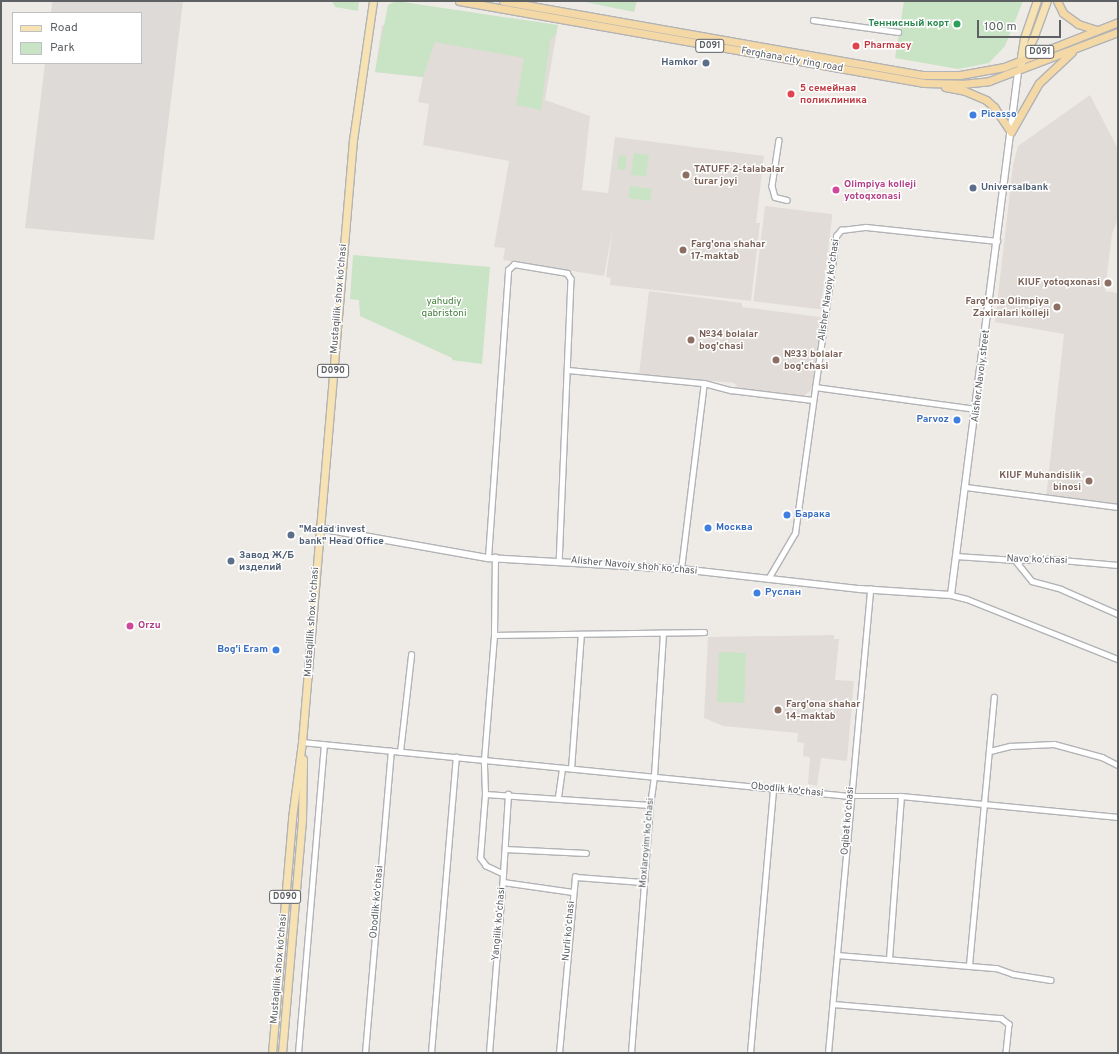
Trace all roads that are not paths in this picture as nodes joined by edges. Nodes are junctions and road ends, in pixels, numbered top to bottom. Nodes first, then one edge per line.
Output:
1 (373, 1) edge
2 (459, 1) edge
3 (503, 1) edge
4 (1037, 1) edge
5 (1047, 1) edge
6 (1058, 1) edge
7 (813, 20) dead end
8 (1118, 22) edge
9 (1097, 30) junction
10 (898, 32) dead end
11 (1118, 32) edge
12 (1077, 48) junction
13 (1021, 61) junction
14 (1018, 72) junction
15 (923, 83) junction
16 (1011, 132) junction
17 (779, 140) dead end
18 (787, 200) dead end
19 (997, 241) junction
20 (568, 370) junction
21 (704, 383) junction
22 (815, 387) junction
23 (812, 400) junction
24 (976, 409) junction
25 (966, 487) junction
26 (1118, 507) edge
27 (319, 528) junction
28 (956, 556) junction
29 (495, 557) junction
30 (488, 558) junction
31 (560, 560) junction
32 (1015, 560) junction
33 (1118, 565) edge
34 (681, 569) junction
35 (768, 579) junction
36 (870, 589) junction
37 (951, 595) junction
38 (1118, 614) edge
39 (663, 632) junction
40 (704, 632) dead end
41 (581, 634) junction
42 (494, 635) junction
43 (412, 655) dead end
44 (1118, 659) edge
45 (994, 696) dead end
46 (302, 742) junction
47 (324, 745) junction
48 (391, 751) junction
49 (990, 751) junction
50 (400, 752) junction
51 (456, 757) junction
52 (484, 760) junction
53 (1118, 765) edge
54 (562, 768) junction
55 (571, 769) junction
56 (654, 776) junction
57 (773, 788) junction
58 (485, 794) junction
59 (508, 794) junction
60 (849, 796) junction
61 (902, 796) junction
62 (558, 797) junction
63 (650, 804) junction
64 (984, 804) junction
65 (1118, 817) edge
66 (505, 849) junction
67 (586, 853) dead end
68 (503, 874) junction
69 (503, 882) junction
70 (643, 882) junction
71 (572, 892) junction
72 (837, 955) junction
73 (889, 959) junction
74 (969, 965) junction
75 (1051, 980) dead end
76 (833, 1004) junction
77 (272, 1053) edge
78 (282, 1053) edge
79 (298, 1053) edge
80 (365, 1053) edge
81 (431, 1053) edge
82 (489, 1053) edge
83 (559, 1053) edge
84 (631, 1053) edge
85 (750, 1053) edge
86 (828, 1053) edge
87 (1006, 1053) edge

1 - 27 main road, Mustaqillik shox ko'chasi / D090
2 - 15 highway, Ferghana city ring road / D091
3 - 13 highway, Ferghana city ring road / D091
4 - 13 main road
5 - 13 main road
6 - 9 highway
7 - 10 street
8 - 9 highway, Ferghana city ring road / D091
9 - 13 highway, Ferghana city ring road / D091
11 - 12 highway, Ferghana city ring road / D091
12 - 14 highway, Ferghana city ring road / D091
12 - 16 highway
13 - 14 main road, Alisher Navoiy street
14 - 15 highway, Ferghana city ring road / D091
14 - 16 street, Alisher Navoiy street
15 - 16 highway
16 - 19 street, Alisher Navoiy street
17 - 18 street
19 - 22 street, Alisher Navoiy ko'chasi
19 - 24 street, Alisher Navoiy street
20 - 21 street
20 - 30 street
20 - 31 street
21 - 23 street
21 - 34 street
22 - 23 street, Alisher Navoiy ko'chasi
22 - 24 street
23 - 35 street, Alisher Navoiy ko'chasi
24 - 25 street, Alisher Navoiy street
25 - 26 street
25 - 28 street, Alisher Navoiy street
27 - 30 street, Alisher Navoiy shoh koʻchasi
27 - 46 main road, Mustaqillik shox ko'chasi / D090
28 - 32 street, Navo koʻchasi
28 - 37 street, Alisher Navoiy street
29 - 30 street, Alisher Navoiy shoh koʻchasi
29 - 31 street, Alisher Navoiy shoh koʻchasi
29 - 42 street, Yangilik koʻchasi
31 - 34 street, Alisher Navoiy shoh koʻchasi
32 - 33 street, Navo koʻchasi
32 - 38 street
34 - 35 street, Alisher Navoiy shoh koʻchasi
35 - 36 street, Alisher Navoiy shoh koʻchasi
36 - 37 street, Alisher Navoiy shoh koʻchasi
36 - 60 street, Oqibat koʻchasi
37 - 44 street
39 - 40 street
39 - 41 street
39 - 56 street, Moxlaroyim koʻchasi
41 - 42 street
41 - 55 street
42 - 52 street, Yangilik koʻchasi
43 - 50 street
45 - 49 street
46 - 47 street, Obodlik ko'chasi
46 - 77 main road, Mustaqillik shox ko'chasi / D090
46 - 78 main road, Mustaqillik shox ko'chasi / D090
47 - 48 street, Obodlik ko'chasi
47 - 79 street
48 - 50 street, Obodlik ko'chasi
48 - 80 street, Obodlik ko'chasi
49 - 53 street
49 - 64 street
50 - 51 street, Obodlik ko'chasi
51 - 52 street, Obodlik ko'chasi
51 - 81 street
52 - 54 street, Obodlik ko'chasi
52 - 58 street, Yangilik koʻchasi
54 - 55 street, Obodlik ko'chasi
54 - 62 street
55 - 56 street, Obodlik ko'chasi
56 - 57 street, Obodlik ko'chasi
56 - 63 street, Moxlaroyim koʻchasi
57 - 60 street, Obodlik ko'chasi
57 - 85 street
58 - 59 street
58 - 68 street, Yangilik koʻchasi
59 - 62 street
59 - 66 street
60 - 61 street, Obodlik ko'chasi
60 - 72 street, Oqibat koʻchasi
61 - 64 street, Obodlik ko'chasi
61 - 73 street
62 - 63 street
63 - 70 street, Moxlaroyim koʻchasi
64 - 65 street, Obodlik ko'chasi
64 - 74 street
66 - 67 street
66 - 68 street
68 - 69 street, Yangilik koʻchasi
69 - 71 street
69 - 82 street, Yangilik koʻchasi
70 - 71 street, Nurli koʻchasi
70 - 84 street, Moxlaroyim koʻchasi
71 - 83 street, Nurli koʻchasi
72 - 73 street
72 - 76 street, Oqibat koʻchasi
73 - 74 street
74 - 75 street
76 - 86 street, Oqibat koʻchasi
76 - 87 street

